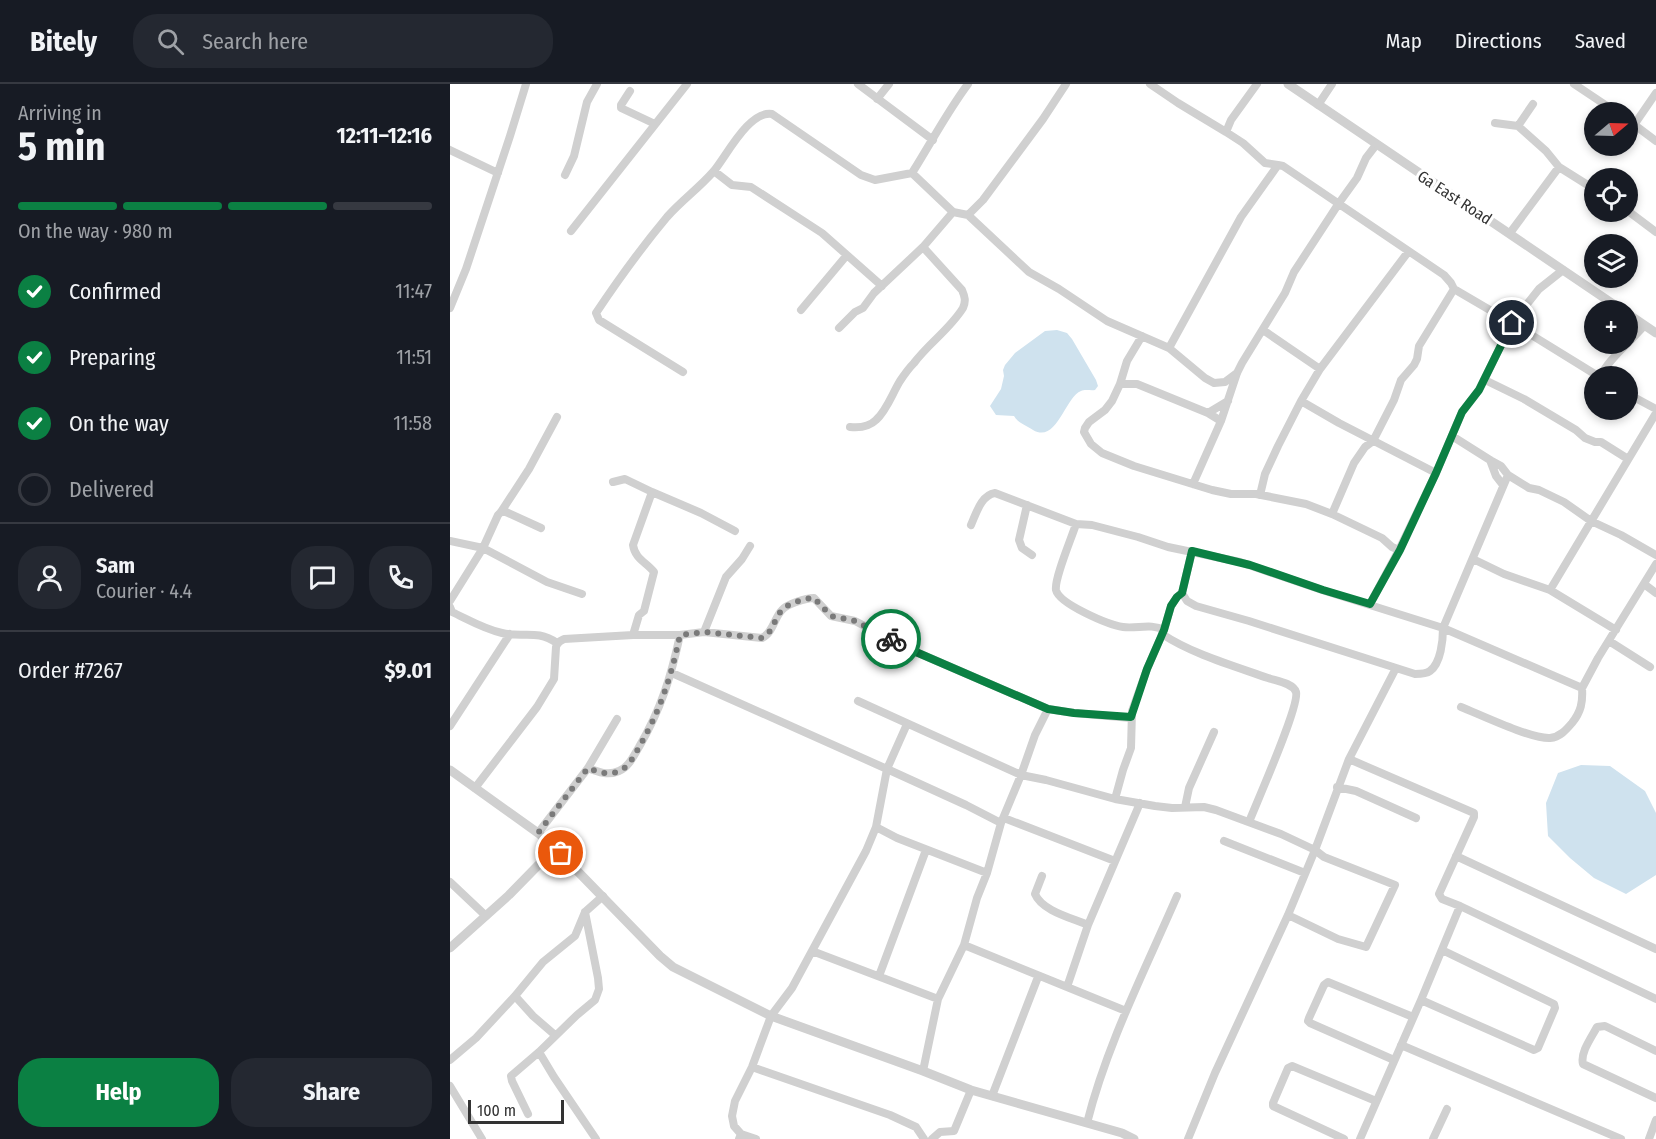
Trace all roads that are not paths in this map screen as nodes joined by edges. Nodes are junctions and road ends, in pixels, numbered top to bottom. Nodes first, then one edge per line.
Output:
1 (526, 84) edge
2 (597, 84) edge
3 (687, 84) edge
4 (858, 84) edge
5 (889, 84) edge
6 (968, 84) edge
7 (1066, 84) edge
8 (1150, 84) edge
9 (1257, 84) edge
10 (1288, 84) edge
11 (1332, 84) edge
12 (1574, 84) edge
13 (630, 91) dead end
14 (1656, 93) edge
15 (877, 99) junction
16 (1601, 102) edge
17 (1533, 104) dead end
18 (1318, 105) junction
19 (1638, 115) edge
20 (1494, 123) dead end
21 (655, 124) junction
22 (1518, 126) junction
23 (1638, 128) edge
24 (1226, 132) junction
25 (933, 141) junction
26 (1656, 141) edge
27 (1376, 145) junction
28 (450, 150) edge
29 (1278, 165) junction
30 (1558, 167) junction
31 (714, 171) junction
32 (498, 173) junction
33 (912, 173) junction
34 (565, 175) dead end
35 (1584, 183) edge
36 (1339, 202) junction
37 (953, 212) junction
38 (968, 215) junction
39 (1638, 218) edge
40 (571, 231) dead end
41 (1656, 232) edge
42 (1510, 233) junction
43 (923, 247) junction
44 (1408, 252) junction
45 (847, 255) junction
46 (1563, 270) junction
47 (882, 286) junction
48 (1454, 289) junction
49 (1607, 300) edge
50 (450, 308) edge
51 (801, 310) dead end
52 (1638, 322) edge
53 (1512, 323) junction
54 (1644, 326) junction
55 (839, 328) dead end
56 (1263, 330) junction
57 (1638, 332) edge
58 (1656, 333) edge
59 (1142, 336) junction
60 (1169, 348) junction
61 (1617, 354) edge
62 (1608, 366) edge
63 (1584, 367) edge
64 (1320, 369) junction
65 (683, 372) dead end
66 (1237, 373) junction
67 (1485, 380) junction
68 (1120, 384) junction
69 (1638, 400) edge
70 (1228, 401) junction
71 (1301, 401) junction
72 (1656, 411) edge
73 (1208, 412) junction
74 (557, 417) dead end
75 (1221, 421) junction
76 (850, 427) dead end
77 (1452, 436) junction
78 (1373, 441) junction
79 (1628, 459) junction
80 (1490, 460) junction
81 (1436, 473) junction
82 (1508, 475) junction
83 (613, 482) dead end
84 (1193, 484) junction
85 (1503, 485) junction
86 (652, 492) junction
87 (1260, 495) junction
88 (1027, 506) junction
89 (501, 512) junction
90 (1332, 514) junction
91 (1591, 521) junction
92 (1076, 524) junction
93 (971, 525) dead end
94 (541, 528) dead end
95 (735, 531) dead end
96 (450, 541) edge
97 (750, 546) dead end
98 (483, 548) junction
99 (1400, 550) junction
100 (1192, 551) junction
101 (1032, 555) dead end
102 (1656, 555) edge
103 (1473, 559) junction
104 (1656, 564) edge
105 (1644, 584) junction
106 (1550, 590) junction
107 (1182, 593) junction
108 (1656, 593) edge
109 (582, 594) dead end
110 (450, 601) edge
111 (1370, 604) junction
112 (450, 608) edge
113 (1443, 628) junction
114 (1616, 630) junction
115 (704, 632) junction
116 (1163, 632) junction
117 (510, 634) junction
118 (633, 635) junction
119 (680, 635) junction
120 (1609, 641) junction
121 (557, 643) junction
122 (1650, 667) dead end
123 (1396, 668) junction
124 (672, 673) junction
125 (1582, 688) junction
126 (858, 701) dead end
127 (1461, 707) dead end
128 (1048, 709) junction
129 (1131, 717) junction
130 (617, 719) dead end
131 (907, 724) junction
132 (450, 726) edge
133 (1214, 732) dead end
134 (1348, 759) junction
135 (588, 768) junction
136 (887, 769) junction
137 (450, 770) edge
138 (1021, 775) junction
139 (1337, 787) junction
140 (475, 788) junction
141 (1115, 799) junction
142 (1140, 803) junction
143 (1185, 807) junction
144 (1416, 818) dead end
145 (1003, 820) junction
146 (1249, 822) junction
147 (876, 827) junction
148 (538, 833) junction
149 (1224, 841) dead end
150 (555, 848) junction
151 (926, 850) junction
152 (1315, 850) junction
153 (1456, 856) junction
154 (1115, 861) junction
155 (987, 873) junction
156 (1305, 873) junction
157 (1042, 876) dead end
158 (450, 882) edge
159 (603, 896) junction
160 (1177, 896) dead end
161 (1460, 906) junction
162 (585, 912) junction
163 (1288, 915) junction
164 (486, 916) junction
165 (1088, 925) junction
166 (964, 945) junction
167 (450, 948) edge
168 (1656, 949) edge
169 (1442, 950) junction
170 (812, 951) junction
171 (879, 976) junction
172 (1038, 977) junction
173 (1067, 987) junction
174 (515, 996) junction
175 (938, 999) junction
176 (1656, 999) edge
177 (1421, 1000) junction
178 (1126, 1011) junction
179 (771, 1016) junction
180 (1413, 1017) junction
181 (555, 1035) junction
182 (1401, 1045) junction
183 (1656, 1051) edge
184 (539, 1052) junction
185 (450, 1060) edge
186 (1394, 1060) junction
187 (752, 1067) junction
188 (923, 1071) junction
189 (450, 1086) edge
190 (971, 1090) junction
191 (992, 1096) junction
192 (1656, 1098) edge
193 (1376, 1101) junction
194 (1447, 1109) dead end
195 (528, 1114) dead end
196 (1656, 1120) edge
197 (1087, 1123) junction
198 (740, 1136) edge
199 (482, 1139) edge
200 (596, 1139) edge
201 (756, 1139) edge
202 (924, 1139) edge
203 (932, 1139) edge
204 (1134, 1139) edge
205 (1188, 1139) edge
206 (1344, 1139) edge
207 (1360, 1139) edge
208 (1433, 1139) edge
209 (1622, 1139) edge
210 (1649, 1139) edge

1 - 32 street
2 - 34 street
3 - 21 street
4 - 15 street
5 - 15 street
6 - 25 street
7 - 38 street
8 - 24 street
9 - 24 street
10 - 18 street, Ga East Road
11 - 18 street
12 - 16 street
13 - 21 street
14 - 19 street
15 - 25 street
17 - 22 street
18 - 27 street, Ga East Road
20 - 22 street
21 - 40 street
22 - 30 street
23 - 26 street
24 - 29 street
25 - 33 street
27 - 36 street
27 - 42 street, Ga East Road
28 - 32 street
29 - 36 street
29 - 60 street
30 - 35 street
30 - 42 street
31 - 33 street
31 - 45 street
31 - 65 street
32 - 50 street
33 - 37 street
36 - 44 street
36 - 56 street
37 - 38 street
37 - 43 street
38 - 59 street
39 - 41 street
42 - 46 street, Ga East Road
43 - 47 street
43 - 76 street
44 - 48 street
44 - 64 street
45 - 47 street
45 - 51 street
46 - 49 street, Ga East Road
46 - 53 street
47 - 55 street
48 - 53 street
48 - 78 street
52 - 54 street
53 - 63 street
53 - 67 street
54 - 57 street
54 - 58 street
56 - 64 street
56 - 66 street
59 - 60 street
59 - 68 street
60 - 66 street
61 - 62 street
64 - 71 street
66 - 70 street
67 - 77 street
67 - 79 street
68 - 73 street
68 - 84 street
69 - 72 street
70 - 73 street
70 - 75 street
71 - 78 street
71 - 87 street
72 - 79 street
73 - 75 street
74 - 89 street
75 - 84 street
77 - 80 street
77 - 81 street
78 - 81 street
78 - 90 street
79 - 91 street
80 - 82 street
80 - 85 street
81 - 99 street
82 - 85 street
82 - 91 street
83 - 86 street
84 - 87 street
85 - 103 street
86 - 95 street
86 - 118 street
87 - 90 street
88 - 92 street
88 - 93 street
88 - 101 street
89 - 94 street
89 - 98 street
90 - 99 street
91 - 102 street
91 - 106 street
92 - 100 street
92 - 116 street
96 - 98 street
97 - 115 street
98 - 109 street
98 - 110 street
99 - 111 street
100 - 107 street
100 - 111 street
103 - 106 street
103 - 113 street
104 - 105 street
105 - 108 street
105 - 114 street
106 - 114 street
107 - 116 street
107 - 123 street
111 - 113 street
112 - 117 street
113 - 123 street
113 - 125 street
114 - 120 street
115 - 119 street
115 - 128 street
116 - 129 street
116 - 146 street
117 - 121 street
117 - 132 street
118 - 119 street
118 - 121 street
119 - 124 street
120 - 122 street
120 - 125 street
121 - 140 street
123 - 134 street
124 - 135 street
124 - 136 street
125 - 127 street
126 - 131 street
128 - 129 street
128 - 138 street
129 - 141 street
130 - 135 street
131 - 136 street
131 - 138 street
133 - 143 street
134 - 139 street
134 - 153 street
135 - 148 street
136 - 145 street
136 - 147 street
137 - 140 street
138 - 141 street
138 - 145 street
139 - 144 street
139 - 152 street
140 - 148 street
141 - 142 street
142 - 143 street
142 - 154 street
143 - 146 street
145 - 154 street
145 - 155 street
146 - 152 street
147 - 151 street
147 - 170 street
148 - 150 street
149 - 156 street
150 - 159 street
150 - 164 street
151 - 155 street
151 - 171 street
152 - 156 street
152 - 163 street
153 - 161 street
153 - 168 street
154 - 165 street
155 - 166 street
156 - 163 street
157 - 165 street
158 - 164 street
159 - 162 street
159 - 179 street
160 - 178 street
161 - 169 street
161 - 176 street
162 - 174 street
162 - 181 street
163 - 205 street
164 - 167 street
165 - 173 street
166 - 172 street
166 - 175 street
169 - 177 street
169 - 177 street
170 - 171 street
170 - 179 street
171 - 175 street
172 - 173 street
172 - 191 street
173 - 178 street
174 - 181 street
174 - 185 street
175 - 188 street
177 - 180 street
178 - 197 street
179 - 187 street
179 - 188 street
180 - 182 street
180 - 186 street
181 - 184 street
182 - 186 street
182 - 209 street
183 - 192 street
184 - 195 street
184 - 200 street
186 - 193 street
187 - 198 street
187 - 202 street
188 - 190 street
189 - 199 street
190 - 191 street
190 - 203 street
191 - 197 street
193 - 206 street
193 - 207 street
194 - 208 street
196 - 210 street
197 - 204 street
198 - 201 street

